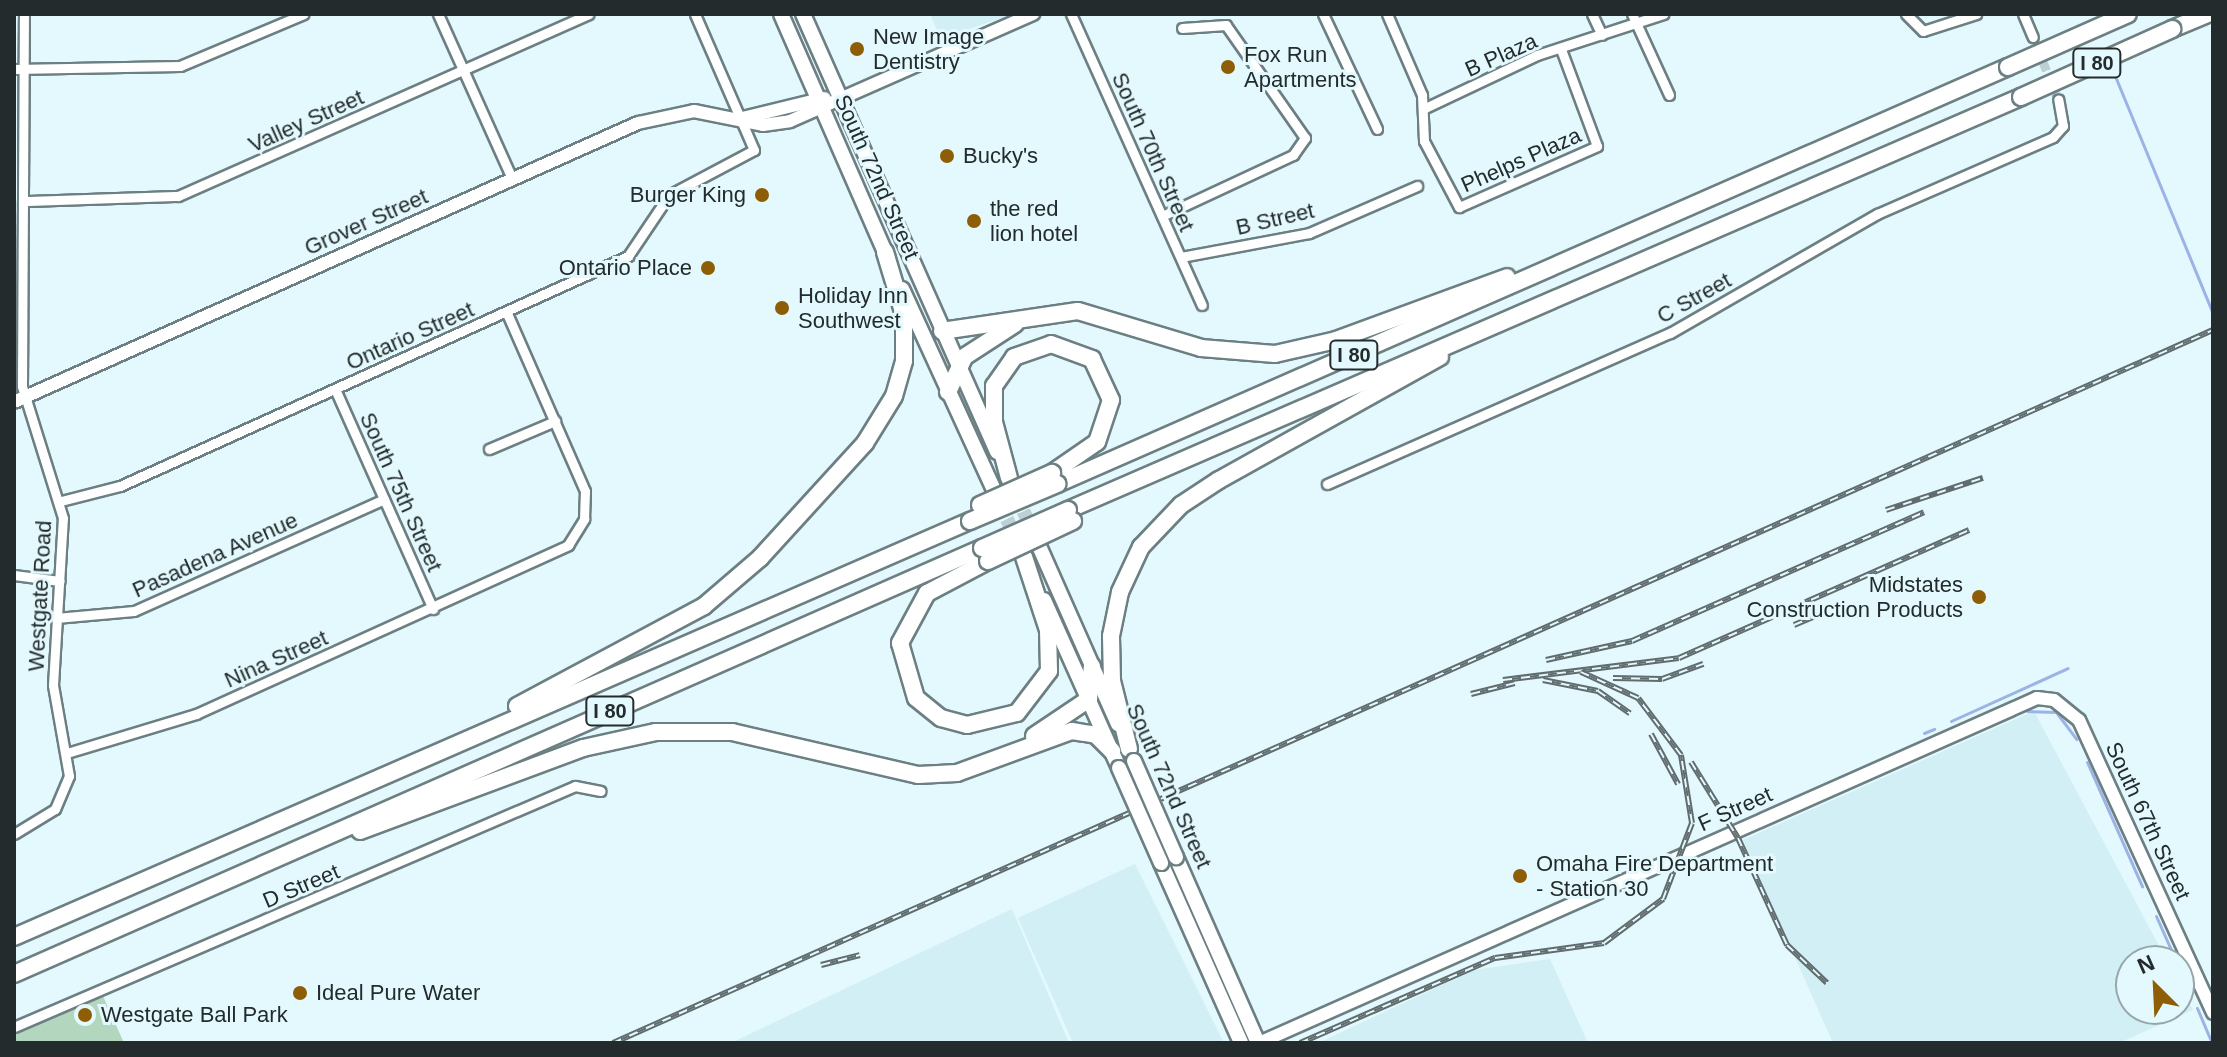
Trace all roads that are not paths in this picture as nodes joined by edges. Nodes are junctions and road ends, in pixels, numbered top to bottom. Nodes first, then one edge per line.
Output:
1 (24, 14) edge
2 (304, 14) edge
3 (438, 14) edge
4 (588, 14) edge
5 (695, 14) edge
6 (781, 14) edge
7 (803, 14) edge
8 (1033, 14) edge
9 (1071, 14) edge
10 (1323, 14) edge
11 (1387, 14) edge
12 (1592, 14) edge
13 (1632, 14) edge
14 (1663, 14) edge
15 (1906, 14) edge
16 (1976, 14) edge
17 (2023, 14) edge
18 (2128, 14) edge
19 (2208, 14) edge
20 (2213, 19) edge
21 (2191, 21) junction
22 (1637, 25) junction
23 (1182, 28) dead end
24 (1602, 35) junction
25 (2033, 37) tunnel mouth
26 (1561, 49) junction
27 (14, 69) edge
28 (26, 69) junction
29 (463, 70) junction
30 (1669, 95) dead end
31 (840, 97) junction
32 (2058, 99) tunnel mouth
33 (821, 104) junction
34 (1425, 108) junction
35 (743, 118) junction
36 (1377, 129) dead end
37 (512, 179) junction
38 (1417, 186) dead end
39 (25, 201) junction
40 (1162, 216) junction
41 (1651, 224) junction
42 (885, 252) junction
43 (1181, 257) junction
44 (1202, 305) dead end
45 (507, 313) junction
46 (1034, 315) junction
47 (942, 331) junction
48 (1474, 332) junction
49 (957, 365) junction
50 (335, 389) junction
51 (948, 392) junction
52 (19, 400) edge
53 (555, 421) junction
54 (489, 449) dead end
55 (1054, 478) junction
56 (1010, 479) joint
57 (1327, 484) dead end
58 (993, 488) tunnel mouth
59 (384, 499) junction
60 (61, 501) junction
61 (1039, 546) tunnel mouth
62 (985, 554) junction
63 (1023, 555) joint
64 (14, 575) edge
65 (60, 581) junction
66 (433, 609) junction
67 (56, 618) junction
68 (1092, 666) junction
69 (1089, 699) junction
70 (2054, 700) joint
71 (67, 753) junction
72 (1125, 754) junction
73 (957, 773) junction
74 (601, 791) dead end
75 (285, 818) junction
76 (14, 834) edge
77 (238, 875) junction
78 (14, 937) edge
79 (14, 974) edge
80 (2213, 1013) edge
81 (14, 1027) edge
82 (1241, 1043) edge
83 (1259, 1043) edge

1 - 28 street, Westgate Road
2 - 28 street
3 - 29 street
4 - 29 street, Valley Street
5 - 35 street
6 - 33 main road, South 72nd Street
7 - 31 main road, South 72nd Street
8 - 31 street, Grover Street
9 - 40 street, South 70th Street
10 - 36 street
11 - 34 street
12 - 24 street
13 - 22 street
14 - 22 street
15 - 16 street
17 - 25 street
18 - 41 highway, I 80, bridge
19 - 21 highway, I 80
20 - 21 highway
21 - 48 highway, I 80, bridge
22 - 24 street, B Plaza
22 - 30 street
23 - 40 street
24 - 26 street, B Plaza
26 - 34 street, B Plaza
26 - 34 street, Phelps Plaza
27 - 28 street
28 - 39 street, Westgate Road
29 - 37 street
29 - 39 street, Valley Street
31 - 33 street, Grover Street
31 - 47 main road, South 72nd Street
32 - 57 street, C Street
33 - 35 street, Grover Street
33 - 42 main road, South 72nd Street
35 - 37 street, Grover Street
35 - 45 street, Ontario Street
37 - 52 street, Grover Street
38 - 43 street, B Street
39 - 52 street, Westgate Road
40 - 43 street, South 70th Street
41 - 46 highway
41 - 55 highway, I 80
42 - 51 main road, South 72nd Street
42 - 75 highway
43 - 44 street, South 70th Street
45 - 50 street, Ontario Street
45 - 53 street
46 - 47 highway
46 - 49 highway
47 - 49 main road, South 72nd Street
48 - 62 highway, I 80, bridge
48 - 72 highway
49 - 51 highway
49 - 56 main road, South 72nd Street
50 - 59 street, South 75th Street
50 - 60 street, Ontario Street
51 - 58 main road, South 72nd Street
52 - 60 street, Westgate Road
53 - 54 street
53 - 66 street, Nina Street
55 - 56 highway
55 - 75 highway, I 80, bridge
59 - 66 street, South 75th Street
59 - 67 street, Pasadena Avenue
60 - 65 street, Westgate Road
61 - 68 main road, South 72nd Street
62 - 63 highway
62 - 77 highway, I 80
63 - 69 main road, South 72nd Street
64 - 65 street
65 - 67 street, Westgate Road
66 - 71 street, Nina Street
67 - 71 street, Westgate Road
68 - 69 highway
68 - 72 main road, South 72nd Street
69 - 72 main road, South 72nd Street
69 - 73 highway
70 - 80 street, South 67th Street
70 - 83 street, F Street
71 - 76 street
72 - 73 highway
72 - 82 main road, South 72nd Street, bridge
72 - 83 main road, South 72nd Street, bridge
73 - 77 highway
74 - 81 street, D Street
75 - 78 highway, I 80
77 - 79 highway, I 80

